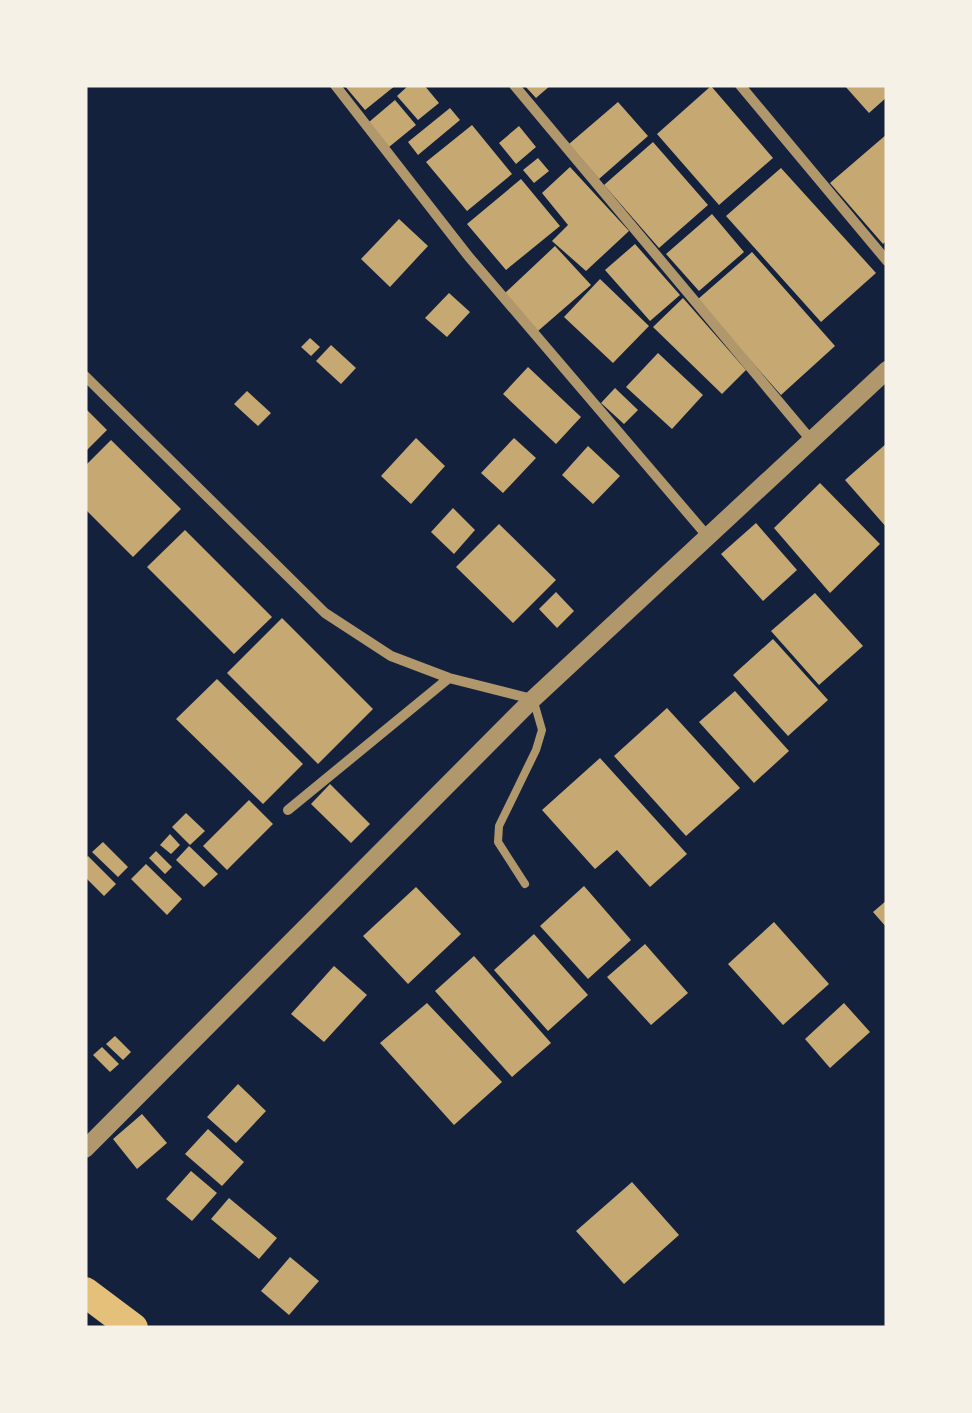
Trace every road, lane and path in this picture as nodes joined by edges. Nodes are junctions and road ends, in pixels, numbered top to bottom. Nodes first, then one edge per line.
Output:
1 (335, 85) edge
2 (514, 85) edge
3 (740, 85) edge
4 (887, 260) edge
5 (887, 370) edge
6 (85, 376) edge
7 (811, 440) junction
8 (709, 538) junction
9 (449, 678) junction
10 (533, 700) junction
11 (288, 810) dead end
12 (525, 884) dead end
13 (85, 1149) edge
14 (85, 1292) edge
15 (133, 1328) edge

1 - 8 street
2 - 7 street
3 - 4 street
5 - 7 street
6 - 9 street
7 - 8 street
8 - 10 street
9 - 10 street
9 - 11 street
10 - 12 lane
10 - 13 street
14 - 15 highway

